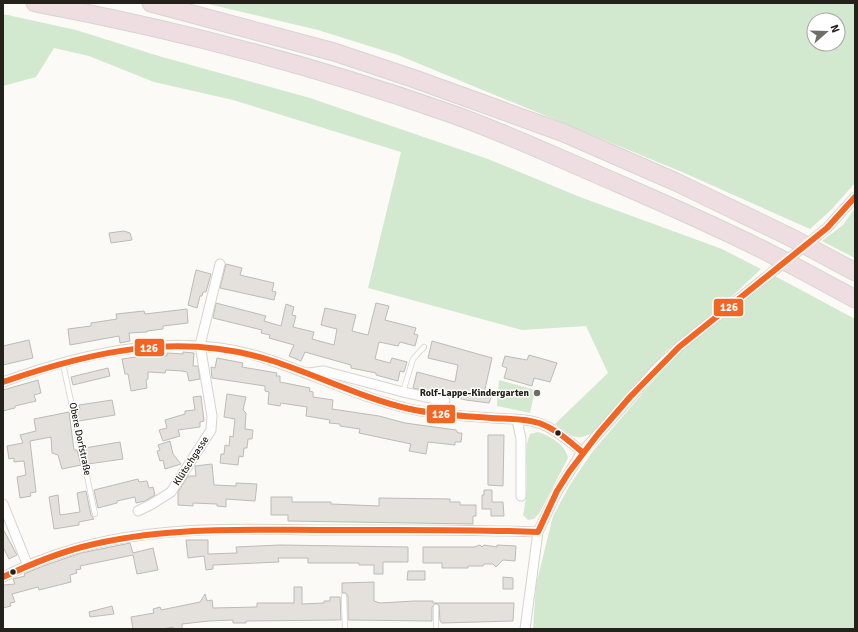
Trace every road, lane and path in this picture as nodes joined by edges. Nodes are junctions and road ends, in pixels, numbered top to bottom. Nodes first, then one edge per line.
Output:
1 (35, 3) edge
2 (151, 3) edge
3 (855, 197) edge
4 (220, 264) dead end
5 (855, 272) edge
6 (855, 300) edge
7 (200, 345) junction
8 (424, 347) dead end
9 (64, 364) junction
10 (304, 373) junction
11 (3, 382) edge
12 (403, 392) junction
13 (445, 401) dead end
14 (517, 420) junction
15 (582, 452) junction
16 (521, 496) dead end
17 (3, 504) edge
18 (138, 511) dead end
19 (95, 514) dead end
20 (538, 532) junction
21 (28, 566) junction
22 (3, 577) edge
23 (344, 596) dead end
24 (436, 607) dead end
25 (345, 629) edge
26 (436, 629) edge
27 (525, 629) edge

1 - 6 highway, bridge
2 - 5 highway, bridge
3 - 15 street
4 - 7 street
7 - 9 street
7 - 10 street
7 - 18 street, Klütschgasse
8 - 12 lane
9 - 11 street
9 - 19 lane, Obere Dorfstraße
10 - 12 street
10 - 14 street
12 - 13 street
14 - 15 street
14 - 16 street
15 - 20 street
17 - 21 street
20 - 21 street
20 - 27 street
21 - 22 street
23 - 25 lane
24 - 26 lane

